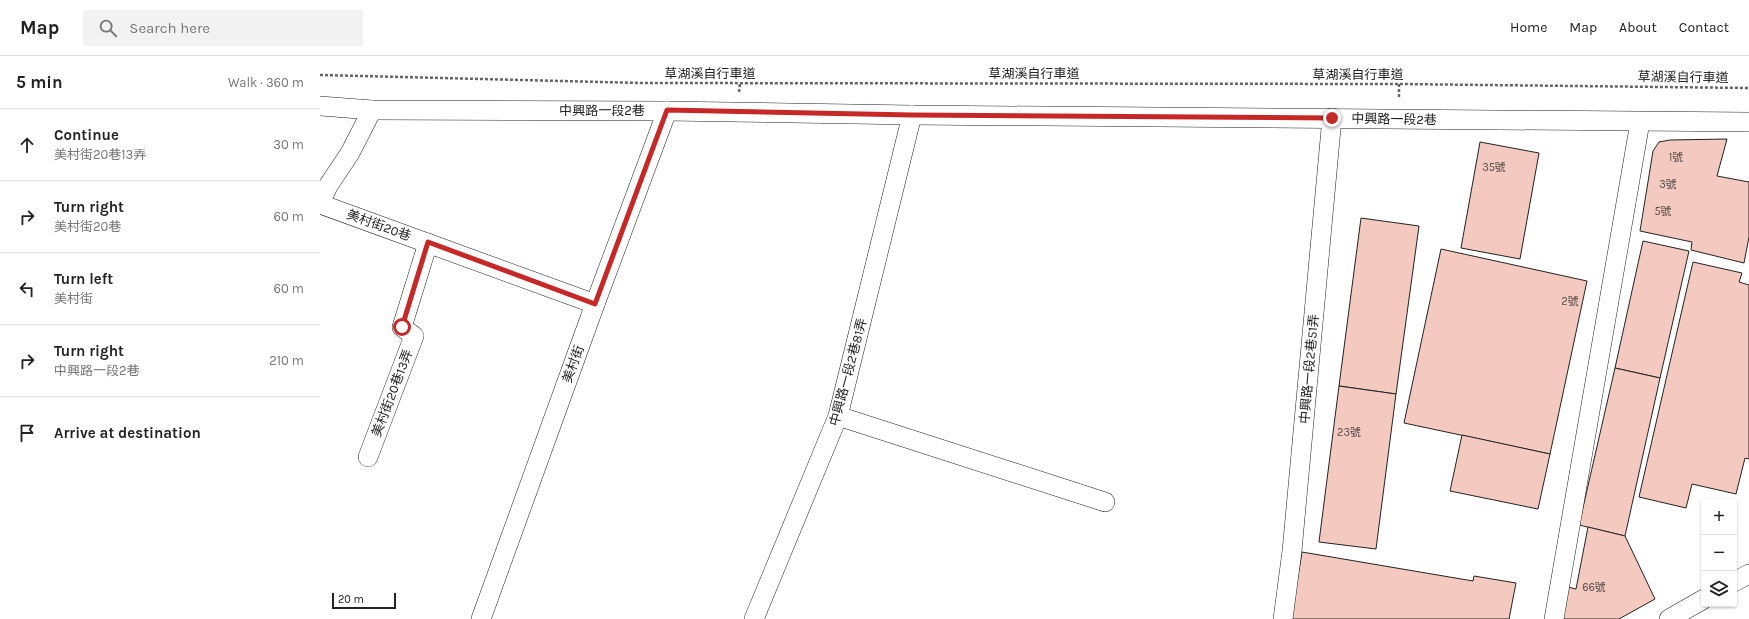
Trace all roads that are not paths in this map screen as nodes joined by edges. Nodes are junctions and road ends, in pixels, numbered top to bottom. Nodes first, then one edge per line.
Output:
1 (320, 106) edge
2 (372, 110) junction
3 (667, 110) junction
4 (912, 115) junction
5 (1332, 118) junction
6 (1640, 122) junction
7 (1749, 122) edge
8 (320, 204) edge
9 (428, 242) junction
10 (595, 304) junction
11 (838, 416) junction
12 (368, 457) dead end
13 (1105, 502) dead end
14 (1749, 574) edge
15 (1737, 580) edge
16 (1701, 601) edge
17 (482, 619) edge
18 (754, 619) edge
19 (1283, 619) edge
20 (1554, 619) edge
21 (1669, 619) edge

1 - 2 street, 中興路一段2巷
2 - 3 street, 中興路一段2巷
2 - 8 street
3 - 4 street, 中興路一段2巷
3 - 10 street, 美村街
4 - 5 street, 中興路一段2巷
4 - 11 street, 中興路一段2巷81弄
5 - 6 street, 中興路一段2巷
5 - 19 street, 中興路一段2巷51弄
6 - 7 street, 中興路一段2巷
6 - 20 street
8 - 9 street, 美村街20巷
9 - 10 street, 美村街20巷
9 - 12 street, 美村街20巷13弄
10 - 17 street, 美村街
11 - 13 street
11 - 18 street, 中興路一段2巷81弄
14 - 15 street
16 - 21 street

